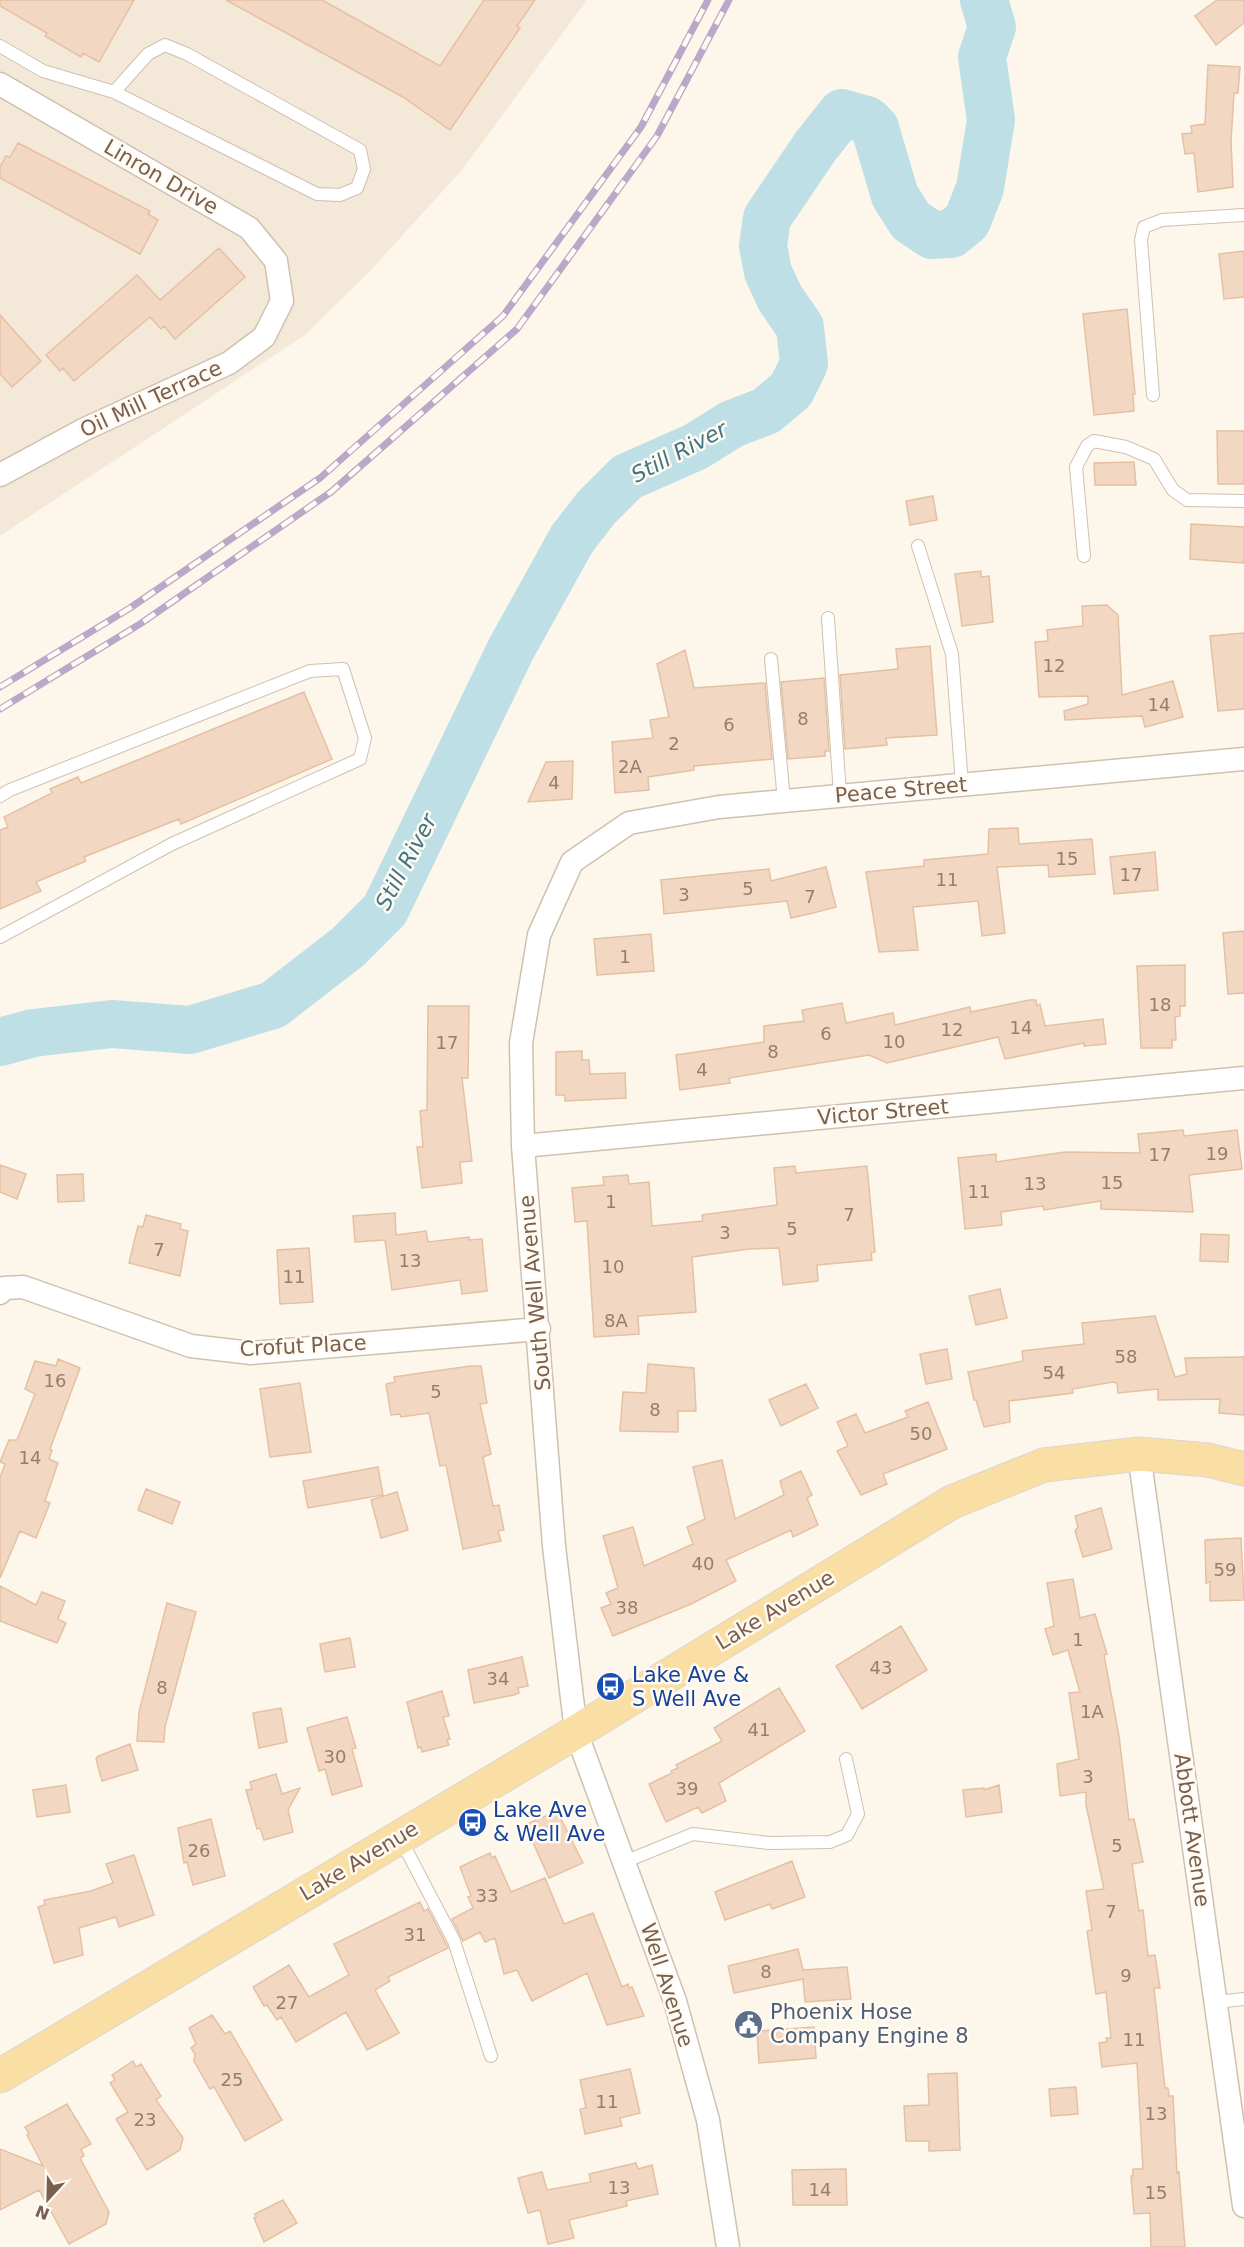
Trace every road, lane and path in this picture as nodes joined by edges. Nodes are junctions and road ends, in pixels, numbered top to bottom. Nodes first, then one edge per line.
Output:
1 (0, 46) edge
2 (0, 84) edge
3 (114, 92) junction
4 (1244, 215) edge
5 (282, 301) joint
6 (1153, 395) dead end
7 (0, 475) edge
8 (1244, 501) edge
9 (918, 546) dead end
10 (1084, 556) dead end
11 (828, 618) dead end
12 (771, 659) dead end
13 (1244, 759) edge
14 (962, 784) junction
15 (840, 795) junction
16 (0, 796) edge
17 (784, 801) junction
18 (572, 862) joint
19 (0, 937) edge
20 (1244, 1078) edge
21 (523, 1146) junction
22 (2, 1291) edge
23 (539, 1329) junction
24 (1139, 1454) junction
25 (1244, 1469) edge
26 (576, 1732) junction
27 (846, 1759) dead end
28 (399, 1837) junction
29 (624, 1862) junction
30 (1244, 1999) edge
31 (1216, 2002) junction
32 (491, 2056) dead end
33 (0, 2076) edge
34 (1244, 2206) edge
35 (728, 2247) edge

1 - 3 lane
2 - 5 street, Linron Drive
3 - 3 lane
4 - 6 lane
5 - 7 street, Oil Mill Terrace
8 - 10 lane
9 - 14 lane
11 - 15 lane
12 - 17 lane
13 - 14 street, Peace Street
14 - 15 street, Peace Street
15 - 17 street, Peace Street
16 - 19 lane
17 - 18 street, Peace Street
18 - 21 street, South Well Avenue
20 - 21 street, Victor Street
21 - 23 street, South Well Avenue
22 - 23 street, Crofut Place
23 - 26 street, South Well Avenue
24 - 25 main road, Lake Avenue
24 - 26 main road, Lake Avenue
24 - 31 street, Abbott Avenue
26 - 28 main road, Lake Avenue
26 - 29 street, Well Avenue
27 - 29 lane
28 - 32 lane
28 - 33 main road, Lake Avenue
29 - 35 street, Well Avenue
30 - 31 lane
31 - 34 street, Abbott Avenue

